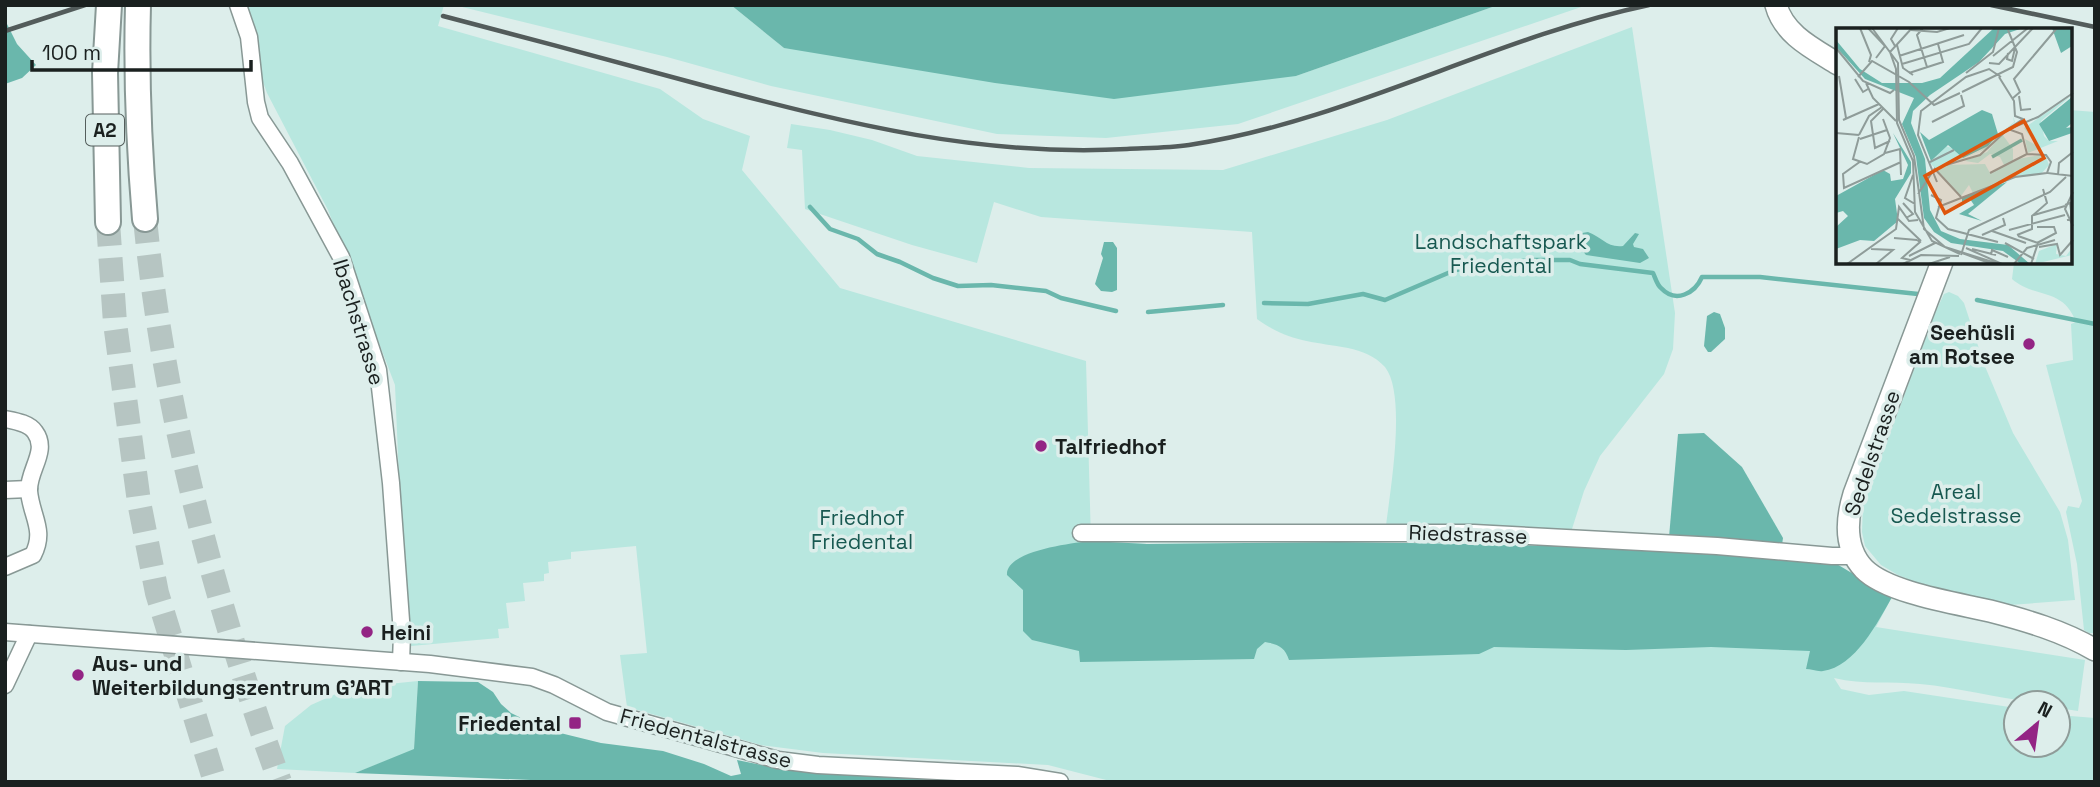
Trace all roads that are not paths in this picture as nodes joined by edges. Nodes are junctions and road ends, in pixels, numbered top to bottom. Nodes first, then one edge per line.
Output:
1 (109, 5) edge
2 (138, 5) edge
3 (238, 5) edge
4 (1776, 5) edge
5 (1836, 63) edge
6 (145, 219) tunnel mouth
7 (108, 222) tunnel mouth
8 (1941, 264) edge
9 (5, 419) edge
10 (29, 489) junction
11 (5, 491) edge
12 (1081, 533) dead end
13 (1855, 556) junction
14 (5, 567) edge
15 (5, 632) edge
16 (29, 634) junction
17 (2095, 650) edge
18 (401, 662) junction
19 (5, 685) edge
20 (1060, 782) edge

1 - 7 highway, A2
2 - 6 highway, A2
3 - 18 street, Ibachstrasse
4 - 5 main road
8 - 13 main road, Sedelstrasse
9 - 10 street
10 - 11 street
10 - 14 street
12 - 13 street, Riedstrasse
13 - 17 main road
15 - 16 street, Friedentalstrasse
16 - 18 street, Friedentalstrasse
16 - 19 street
18 - 20 street, Friedentalstrasse

